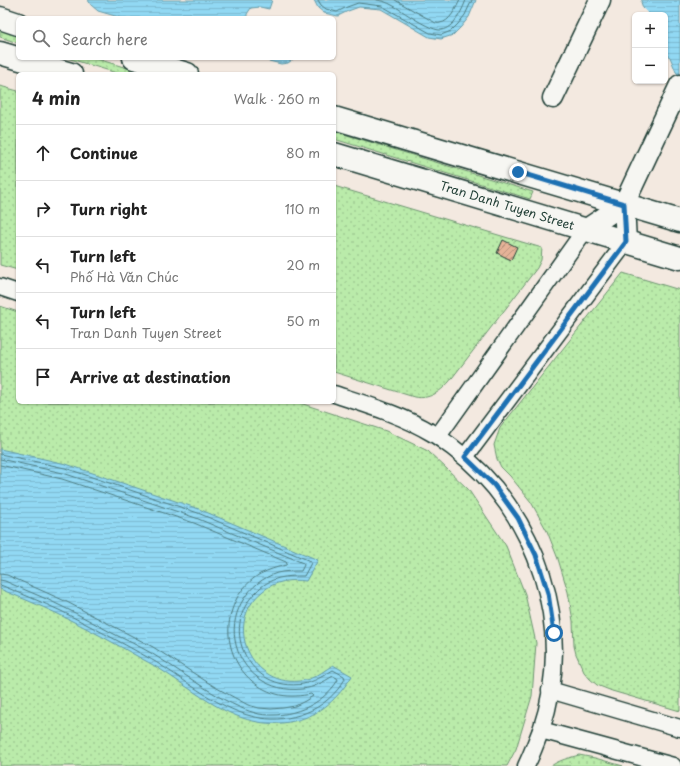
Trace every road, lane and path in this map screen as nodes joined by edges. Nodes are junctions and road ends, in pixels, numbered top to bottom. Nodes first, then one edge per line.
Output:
1 (600, 0) edge
2 (0, 18) edge
3 (16, 23) edge
4 (0, 53) edge
5 (16, 58) edge
6 (24, 60) edge
7 (141, 60) edge
8 (64, 72) edge
9 (181, 72) edge
10 (680, 85) edge
11 (554, 98) dead end
12 (336, 119) edge
13 (336, 155) edge
14 (624, 204) junction
15 (680, 221) edge
16 (585, 230) junction
17 (626, 242) junction
18 (680, 258) edge
19 (0, 287) edge
20 (16, 292) edge
21 (336, 395) edge
22 (438, 436) junction
23 (465, 457) junction
24 (550, 690) junction
25 (680, 728) edge
26 (541, 730) junction
27 (526, 766) edge
28 (673, 766) edge

1 - 11 street
2 - 3 main road
4 - 5 main road
6 - 8 main road
7 - 9 main road
10 - 14 street
12 - 14 main road
13 - 16 main road, Tran Danh Tuyen Street
14 - 15 main road
14 - 16 street
14 - 17 street
16 - 17 main road, Tran Danh Tuyen Street
16 - 22 street
17 - 18 main road, Tran Danh Tuyen Street
17 - 23 street
19 - 20 street
21 - 22 street
22 - 23 street
23 - 24 street
24 - 25 street
24 - 26 street
26 - 27 street
26 - 28 street

